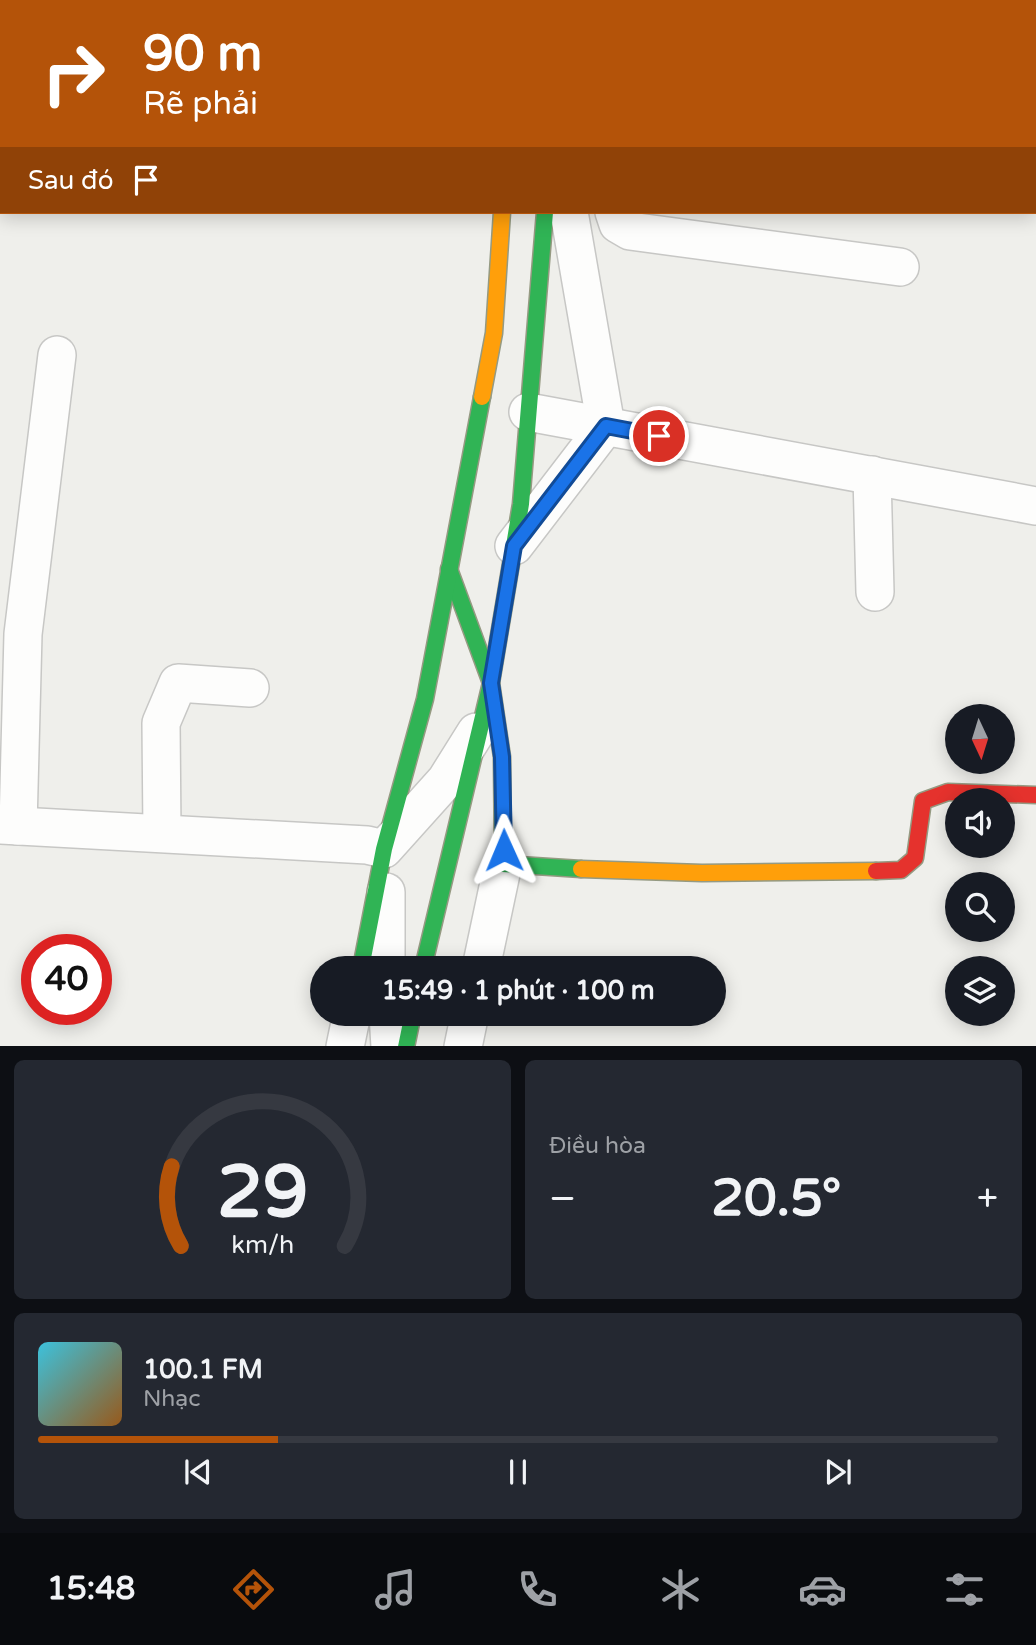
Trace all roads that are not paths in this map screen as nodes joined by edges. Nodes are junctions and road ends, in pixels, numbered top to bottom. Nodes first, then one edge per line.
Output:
1 (502, 214) edge
2 (545, 214) edge
3 (569, 214) edge
4 (615, 214) edge
5 (900, 267) dead end
6 (539, 278) junction
7 (57, 355) dead end
8 (482, 393) junction
9 (528, 412) junction
10 (606, 426) junction
11 (872, 475) junction
12 (1036, 506) edge
13 (514, 546) junction
14 (449, 569) junction
15 (875, 592) dead end
16 (491, 683) junction
17 (250, 688) dead end
18 (482, 722) junction
19 (1036, 795) edge
20 (9, 825) edge
21 (162, 834) junction
22 (384, 849) junction
23 (503, 864) junction
24 (363, 956) edge
25 (386, 956) edge
26 (426, 956) edge
27 (484, 956) edge
28 (349, 1026) edge
29 (389, 1026) edge
30 (410, 1026) edge
31 (468, 1026) edge
32 (345, 1046) edge
33 (390, 1046) edge
34 (406, 1046) edge
35 (463, 1046) edge

1 - 8 street
2 - 6 street
3 - 10 street
4 - 5 street
6 - 8 street
6 - 9 street
7 - 20 street
8 - 14 street
9 - 10 street
9 - 13 street
10 - 11 street
10 - 13 street
11 - 12 street
11 - 15 street
13 - 16 street
14 - 16 street
14 - 22 street
16 - 18 street
16 - 23 street
17 - 21 street
18 - 22 street
18 - 26 street
19 - 23 street
20 - 21 street
21 - 22 street
22 - 24 street
22 - 25 street
23 - 27 street
28 - 32 street
29 - 33 street
30 - 34 street
31 - 35 street

